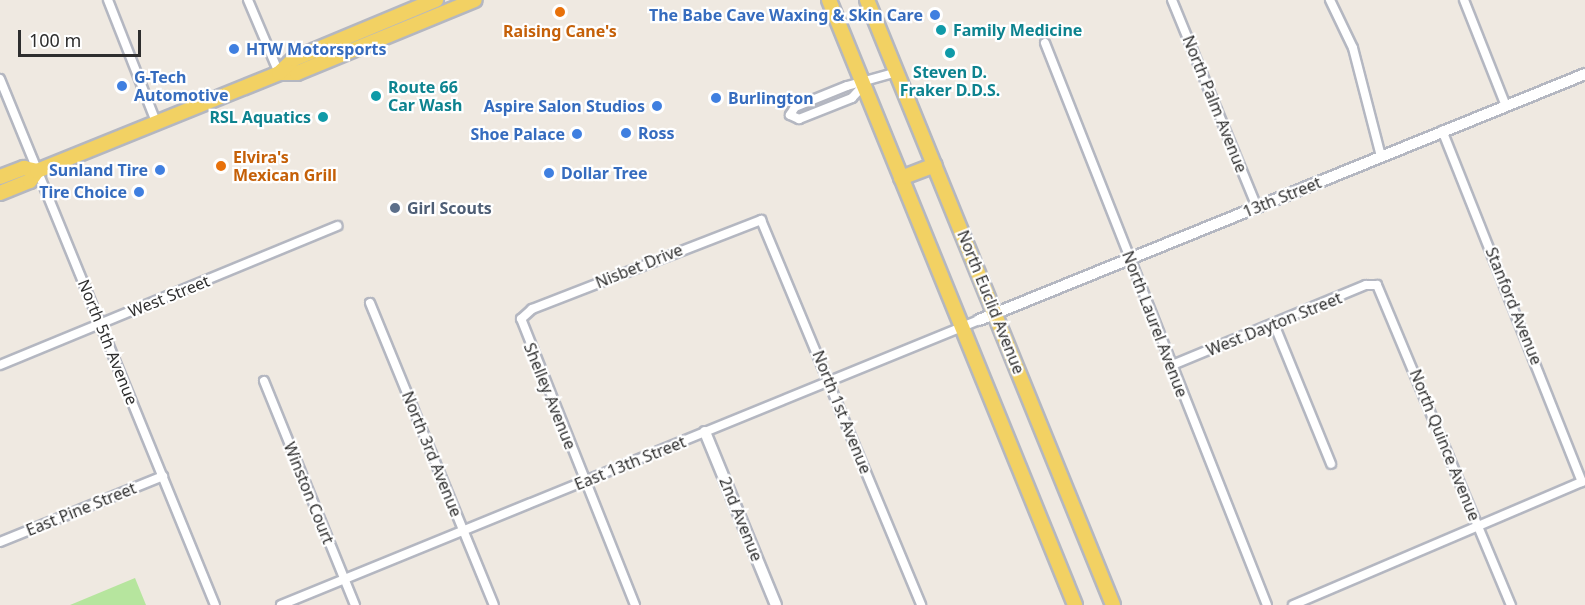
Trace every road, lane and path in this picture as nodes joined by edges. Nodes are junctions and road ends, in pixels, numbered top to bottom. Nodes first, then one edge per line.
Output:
1 (108, 0) edge
2 (248, 0) edge
3 (436, 0) edge
4 (475, 0) edge
5 (829, 0) edge
6 (867, 0) edge
7 (1173, 0) edge
8 (1330, 0) edge
9 (1464, 0) edge
10 (1045, 43) dead end
11 (897, 72) junction
12 (279, 73) junction
13 (1585, 74) edge
14 (0, 79) edge
15 (863, 86) junction
16 (1506, 105) junction
17 (156, 122) junction
18 (1442, 131) junction
19 (1380, 156) junction
20 (935, 165) junction
21 (37, 171) junction
22 (0, 177) edge
23 (901, 178) junction
24 (0, 193) edge
25 (1257, 207) junction
26 (761, 220) joint
27 (338, 226) dead end
28 (1131, 258) junction
29 (1377, 285) joint
30 (370, 303) dead end
31 (996, 314) junction
32 (521, 319) joint
33 (979, 320) joint
34 (100, 324) junction
35 (1274, 324) junction
36 (961, 327) junction
37 (0, 365) edge
38 (1170, 366) junction
39 (264, 381) dead end
40 (830, 382) junction
41 (705, 432) junction
42 (1331, 464) dead end
43 (163, 476) junction
44 (584, 481) junction
45 (1479, 528) junction
46 (464, 531) junction
47 (0, 542) edge
48 (345, 580) junction
49 (215, 605) edge
50 (281, 605) edge
51 (355, 605) edge
52 (494, 605) edge
53 (635, 605) edge
54 (776, 605) edge
55 (921, 605) edge
56 (1075, 605) edge
57 (1113, 605) edge
58 (1267, 605) edge
59 (1293, 605) edge
60 (1511, 605) edge

1 - 17 street
2 - 12 street
3 - 12 main road
4 - 12 main road
5 - 15 main road
6 - 11 main road, North Euclid Avenue
7 - 25 street, North Palm Avenue
8 - 19 street
9 - 16 street
10 - 28 street, North Laurel Avenue
11 - 15 street
11 - 20 main road, North Euclid Avenue
12 - 17 main road
13 - 16 street, 13th Street
14 - 21 street, North 5th Avenue
15 - 15 street
15 - 23 main road
16 - 18 street, 13th Street
17 - 21 main road
18 - 19 street, 13th Street
18 - 45 street, Stanford Avenue
19 - 25 street, 13th Street
20 - 23 main road
20 - 31 main road, North Euclid Avenue
21 - 22 main road
21 - 24 main road
21 - 34 street, North 5th Avenue
23 - 36 main road
25 - 28 street, 13th Street
26 - 32 street, Nisbet Drive
26 - 40 street, North 1st Avenue
27 - 34 street, West Street
28 - 31 street, 13th Street
28 - 38 street, North Laurel Avenue
29 - 35 street, West Dayton Street
29 - 45 street, North Quince Avenue
30 - 46 street, North 3rd Avenue
31 - 33 street, 13th Street
31 - 57 main road, North Euclid Avenue
32 - 44 street, Shelley Avenue
33 - 36 street, East 13th Street
34 - 37 street, West Street
34 - 43 street, North 5th Avenue
35 - 38 street, West Dayton Street
35 - 42 street
36 - 40 street, East 13th Street
36 - 56 main road
38 - 58 street, North Laurel Avenue
39 - 48 street, Winston Court
40 - 41 street, East 13th Street
40 - 55 street, North 1st Avenue
41 - 44 street, East 13th Street
41 - 54 street, 2nd Avenue
43 - 47 street, East Pine Street
43 - 49 street, North 5th Avenue
44 - 46 street, East 13th Street
44 - 53 street, Shelley Avenue
45 - 59 street
45 - 60 street, North Quince Avenue
46 - 48 street, East 13th Street
46 - 52 street, North 3rd Avenue
48 - 50 street, East 13th Street
48 - 51 street, Winston Court

